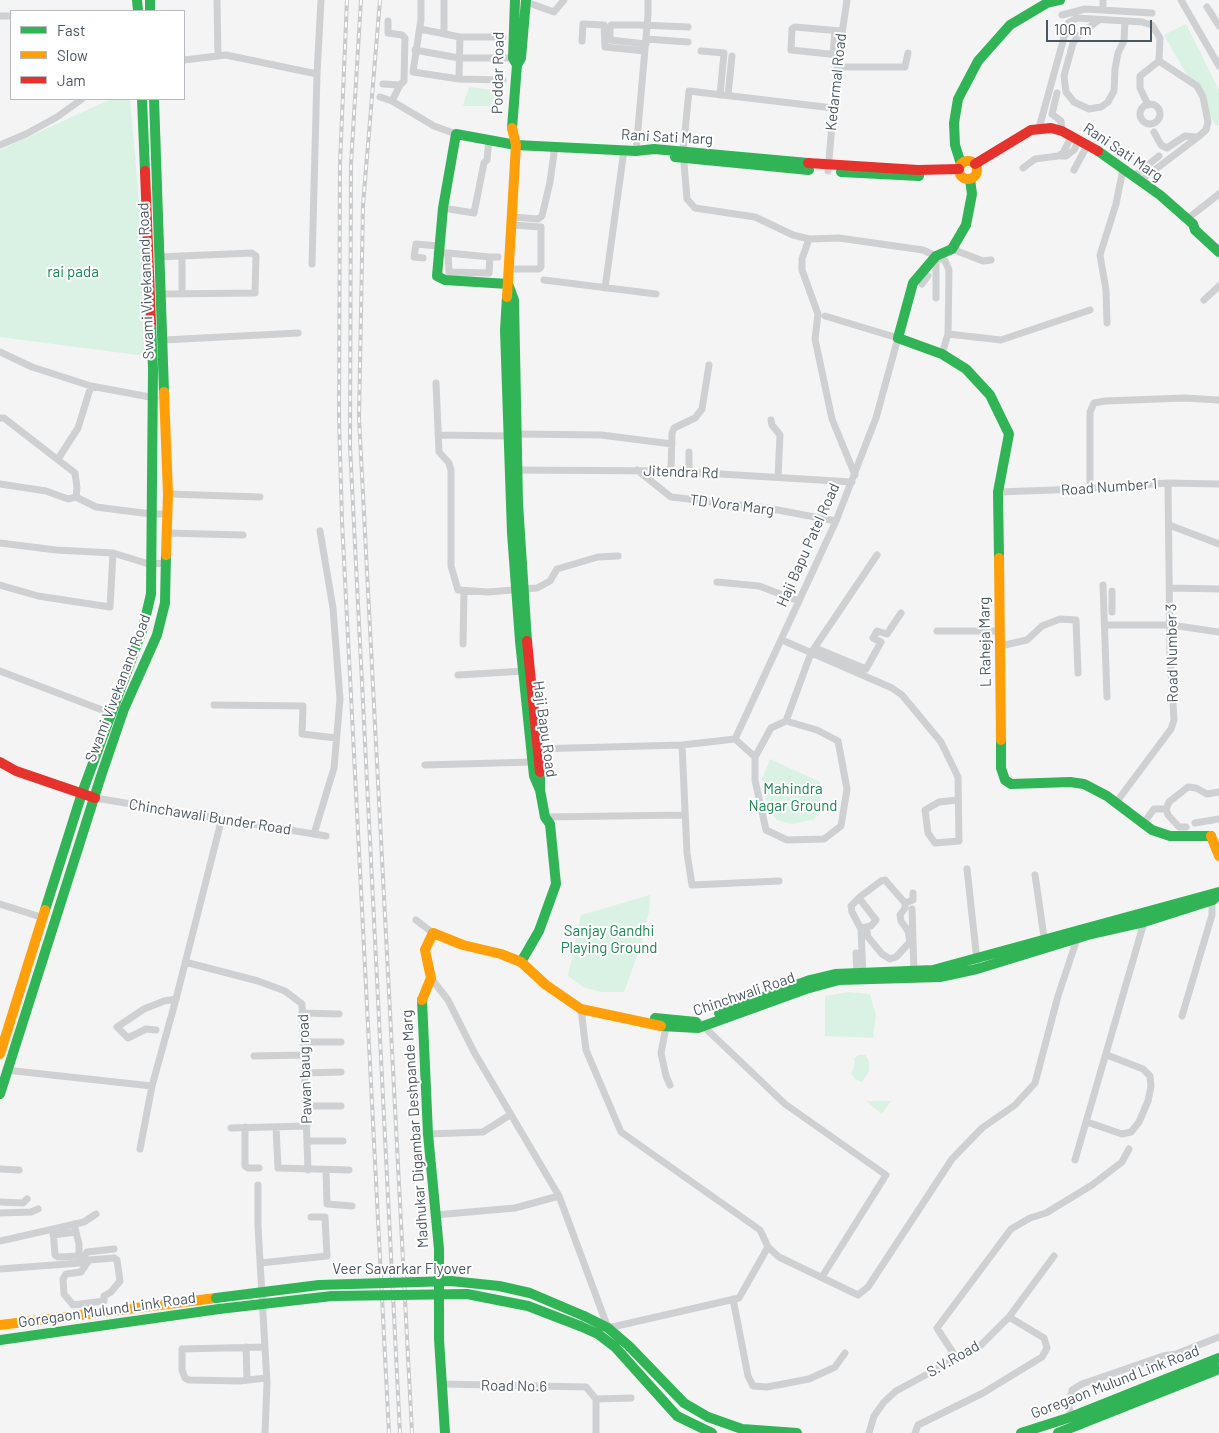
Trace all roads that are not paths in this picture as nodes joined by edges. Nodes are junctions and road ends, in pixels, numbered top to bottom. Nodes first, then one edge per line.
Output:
1 (217, 0) edge
2 (321, 0) edge
3 (421, 0) edge
4 (444, 0) edge
5 (564, 0) edge
6 (648, 0) edge
7 (847, 0) edge
8 (1060, 0) edge
9 (1104, 0) edge
10 (1181, 0) edge
11 (522, 1) edge
12 (1207, 7) dead end
13 (1103, 10) junction
14 (1152, 13) dead end
15 (1062, 15) dead end
16 (1100, 19) junction
17 (1125, 20) junction
18 (388, 21) dead end
19 (648, 25) junction
20 (1219, 26) edge
21 (688, 27) dead end
22 (420, 29) junction
23 (838, 31) junction
24 (444, 34) junction
25 (503, 37) dead end
26 (460, 38) junction
27 (582, 41) dead end
28 (688, 42) dead end
29 (646, 45) junction
30 (416, 50) junction
31 (701, 51) dead end
32 (908, 53) dead end
33 (836, 55) junction
34 (218, 56) junction
35 (732, 56) dead end
36 (459, 58) junction
37 (185, 60) edge
38 (517, 60) junction
39 (1160, 61) junction
40 (1219, 66) edge
41 (837, 67) junction
42 (317, 74) junction
43 (459, 79) junction
44 (503, 80) dead end
45 (383, 84) dead end
46 (400, 85) junction
47 (1057, 93) dead end
48 (724, 95) junction
49 (380, 97) dead end
50 (81, 100) edge
51 (142, 100) edge
52 (154, 100) edge
53 (392, 101) junction
54 (1148, 105) dead end
55 (833, 108) junction
56 (1039, 128) junction
57 (1062, 131) junction
58 (1154, 132) dead end
59 (456, 134) junction
60 (1198, 137) junction
61 (489, 139) junction
62 (1080, 140) junction
63 (0, 145) edge
64 (516, 145) junction
65 (555, 146) junction
66 (624, 150) junction
67 (640, 151) junction
68 (684, 155) junction
69 (1159, 156) dead end
70 (975, 164) junction
71 (828, 168) junction
72 (1024, 168) dead end
73 (960, 169) junction
74 (1123, 169) junction
75 (1074, 170) dead end
76 (970, 179) junction
77 (1137, 179) junction
78 (1219, 194) edge
79 (443, 208) junction
80 (512, 221) junction
81 (1190, 222) junction
82 (809, 239) junction
83 (1219, 244) edge
84 (952, 249) junction
85 (441, 251) junction
86 (1219, 252) edge
87 (182, 256) junction
88 (936, 256) junction
89 (159, 257) junction
90 (423, 258) dead end
91 (991, 260) dead end
92 (312, 264) dead end
93 (510, 269) junction
94 (928, 276) dead end
95 (544, 280) dead end
96 (508, 284) junction
97 (919, 284) junction
98 (1219, 286) edge
99 (605, 288) junction
100 (162, 294) junction
101 (182, 294) junction
102 (656, 294) dead end
103 (936, 298) dead end
104 (1204, 300) dead end
105 (1090, 310) dead end
106 (825, 316) dead end
107 (1108, 323) dead end
108 (298, 333) dead end
109 (948, 334) junction
110 (898, 338) junction
111 (164, 340) junction
112 (0, 352) edge
113 (942, 354) junction
114 (709, 365) dead end
115 (436, 383) dead end
116 (91, 386) junction
117 (153, 397) junction
118 (165, 399) junction
119 (1218, 400) edge
120 (0, 418) edge
121 (771, 420) dead end
122 (438, 435) junction
123 (512, 437) junction
124 (672, 444) junction
125 (689, 452) dead end
126 (58, 459) junction
127 (513, 470) junction
128 (637, 470) junction
129 (671, 471) junction
130 (689, 472) junction
131 (778, 478) junction
132 (853, 479) junction
133 (1168, 483) junction
134 (0, 484) edge
135 (1219, 484) edge
136 (1090, 489) junction
137 (998, 492) junction
138 (168, 494) junction
139 (76, 497) junction
140 (260, 497) dead end
141 (151, 514) junction
142 (167, 514) junction
143 (836, 521) junction
144 (1169, 525) junction
145 (320, 530) dead end
146 (166, 533) junction
147 (243, 535) dead end
148 (0, 543) edge
149 (1219, 544) edge
150 (113, 553) junction
151 (877, 555) dead end
152 (618, 556) dead end
153 (167, 563) junction
154 (149, 564) junction
155 (717, 582) dead end
156 (0, 585) edge
157 (1103, 585) dead end
158 (1171, 588) junction
159 (1219, 589) edge
160 (520, 590) junction
161 (464, 591) junction
162 (1112, 591) dead end
163 (1104, 600) junction
164 (1112, 600) junction
165 (799, 602) junction
166 (1112, 612) dead end
167 (901, 613) dead end
168 (1104, 625) junction
169 (1172, 625) junction
170 (936, 630) dead end
171 (1000, 631) junction
172 (1219, 632) edge
173 (782, 640) junction
174 (462, 644) dead end
175 (1000, 646) junction
176 (813, 650) junction
177 (0, 671) edge
178 (526, 671) junction
179 (1078, 673) dead end
180 (458, 675) dead end
181 (1107, 697) dead end
182 (214, 704) dead end
183 (110, 714) junction
184 (786, 721) junction
185 (336, 738) junction
186 (735, 739) junction
187 (682, 745) junction
188 (534, 749) junction
189 (755, 757) junction
190 (0, 762) edge
191 (532, 762) junction
192 (425, 764) dead end
193 (537, 775) junction
194 (1219, 789) edge
195 (82, 793) junction
196 (95, 798) junction
197 (958, 800) junction
198 (1115, 804) junction
199 (1166, 809) junction
200 (685, 815) junction
201 (545, 816) junction
202 (222, 818) junction
203 (1219, 819) edge
204 (1206, 822) junction
205 (1195, 823) dead end
206 (1143, 824) junction
207 (1186, 827) dead end
208 (1215, 833) edge
209 (314, 834) junction
210 (326, 836) dead end
211 (1219, 856) edge
212 (967, 870) dead end
213 (1036, 875) dead end
214 (779, 881) dead end
215 (913, 893) dead end
216 (1215, 895) edge
217 (859, 898) junction
218 (905, 903) junction
219 (0, 904) edge
220 (912, 909) dead end
221 (44, 918) junction
222 (1145, 918) junction
223 (416, 920) dead end
224 (864, 930) junction
225 (433, 933) junction
226 (1078, 935) junction
227 (1045, 944) junction
228 (856, 953) dead end
229 (186, 962) junction
230 (521, 962) junction
231 (977, 964) junction
232 (914, 974) junction
233 (860, 976) junction
234 (431, 978) junction
235 (777, 995) junction
236 (176, 999) junction
237 (581, 1009) junction
238 (302, 1014) junction
239 (340, 1014) dead end
240 (1182, 1016) dead end
241 (667, 1023) junction
242 (700, 1024) junction
243 (156, 1030) dead end
244 (304, 1042) junction
245 (341, 1042) dead end
246 (0, 1052) edge
247 (12, 1055) junction
248 (304, 1055) junction
249 (1107, 1055) junction
250 (254, 1056) dead end
251 (6, 1070) junction
252 (341, 1072) dead end
253 (305, 1073) junction
254 (670, 1085) dead end
255 (152, 1086) junction
256 (0, 1094) edge
257 (306, 1106) junction
258 (341, 1106) dead end
259 (510, 1114) junction
260 (1087, 1122) junction
261 (307, 1126) junction
262 (245, 1127) junction
263 (276, 1127) junction
264 (231, 1128) dead end
265 (428, 1134) junction
266 (308, 1141) junction
267 (343, 1141) dead end
268 (140, 1149) dead end
269 (1129, 1149) dead end
270 (1075, 1160) dead end
271 (0, 1168) edge
272 (260, 1168) dead end
273 (19, 1170) dead end
274 (308, 1170) junction
275 (326, 1170) junction
276 (349, 1170) dead end
277 (258, 1185) dead end
278 (558, 1196) junction
279 (27, 1199) dead end
280 (0, 1202) edge
281 (352, 1206) dead end
282 (38, 1209) dead end
283 (0, 1214) edge
284 (96, 1214) dead end
285 (435, 1215) junction
286 (311, 1217) dead end
287 (75, 1228) junction
288 (53, 1232) junction
289 (0, 1241) edge
290 (768, 1247) junction
291 (114, 1249) dead end
292 (1054, 1256) dead end
293 (260, 1263) junction
294 (0, 1270) edge
295 (822, 1277) junction
296 (216, 1298) joint
297 (733, 1299) junction
298 (73, 1305) junction
299 (199, 1306) junction
300 (219, 1309) joint
301 (75, 1316) junction
302 (1009, 1317) junction
303 (582, 1321) junction
304 (0, 1325) edge
305 (608, 1328) junction
306 (0, 1331) edge
307 (0, 1336) edge
308 (1219, 1337) edge
309 (0, 1341) edge
310 (246, 1347) junction
311 (265, 1347) junction
312 (845, 1353) dead end
313 (1219, 1358) edge
314 (957, 1359) junction
315 (1219, 1369) edge
316 (266, 1378) junction
317 (247, 1379) junction
318 (442, 1384) junction
319 (631, 1398) dead end
320 (596, 1399) junction
321 (1097, 1406) junction
322 (1071, 1417) junction
323 (1101, 1417) junction
324 (744, 1431) edge
325 (265, 1433) edge
326 (445, 1433) edge
327 (596, 1433) edge
328 (712, 1433) edge
329 (797, 1433) edge
330 (869, 1433) edge
331 (915, 1433) edge
332 (1021, 1433) edge
333 (1058, 1433) edge

1 - 34 street
2 - 42 street
3 - 22 street
4 - 24 street
5 - 11 street
6 - 19 street
7 - 23 street, Kedarmal Road
8 - 73 street
9 - 13 street
10 - 40 street
11 - 38 street, Poddar Road
12 - 20 street
13 - 14 street
13 - 15 street
16 - 17 street
16 - 17 street
16 - 56 street
17 - 39 street
18 - 46 street
19 - 21 street
19 - 29 street
19 - 29 street
22 - 24 street
22 - 30 street
23 - 33 street, Kedarmal Road
23 - 33 street
24 - 26 street
25 - 26 street
26 - 36 street
27 - 29 street
28 - 29 street
29 - 67 street
30 - 36 street
30 - 43 street
31 - 48 street
32 - 41 street
33 - 41 street, Kedarmal Road
34 - 37 street
34 - 42 street
35 - 48 street
36 - 38 street
36 - 43 street
38 - 64 street, Poddar Road
39 - 54 street
39 - 60 street
41 - 55 street, Kedarmal Road
42 - 92 street
43 - 44 street
45 - 46 street
46 - 53 street
47 - 57 street
48 - 55 street
48 - 68 street
49 - 53 street, Rani Sati Marg
50 - 63 street
51 - 117 street, Swami Vivekanand Road
52 - 89 street, Swami Vivekanand Road
53 - 59 street, Rani Sati Marg
55 - 71 street, Kedarmal Road
56 - 57 street, Rani Sati Marg
56 - 70 street
57 - 62 street, Rani Sati Marg
58 - 60 street
59 - 61 street, Rani Sati Marg
59 - 79 street
60 - 77 street
61 - 64 street, Rani Sati Marg
61 - 79 street
62 - 72 street
62 - 74 street, Rani Sati Marg
62 - 75 street
64 - 65 street, Rani Sati Marg
64 - 80 street, Poddar Road
65 - 66 street, Rani Sati Marg
65 - 80 street
66 - 67 street, Rani Sati Marg
66 - 99 street
67 - 68 street, Rani Sati Marg
68 - 71 street, Rani Sati Marg
68 - 82 street
69 - 77 street
70 - 73 street
70 - 76 street
71 - 73 street, Rani Sati Marg
73 - 76 street
74 - 77 street, Rani Sati Marg
74 - 107 street
76 - 84 street
77 - 81 street, Rani Sati Marg
78 - 81 street
79 - 85 street
80 - 93 street, Haji Bapu Road
80 - 93 street
81 - 83 street, Rani Sati Marg
81 - 86 street, Rani Sati Marg
82 - 88 street
82 - 132 street
84 - 88 street, Haji Bapu Patel Road
84 - 91 street
85 - 85 street
85 - 90 street
85 - 96 street
87 - 89 street
87 - 101 street
87 - 101 street
88 - 97 street, Haji Bapu Patel Road
88 - 103 street
88 - 109 street
89 - 100 street, Swami Vivekanand Road
93 - 96 street, Haji Bapu Road
94 - 97 street
95 - 99 street
96 - 123 street, Haji Bapu Road
97 - 110 street, Haji Bapu Patel Road
98 - 104 street
99 - 102 street
100 - 101 street
100 - 111 street, Swami Vivekanand Road
105 - 109 street
106 - 110 street
108 - 111 street
109 - 113 street
110 - 113 street, L Raheja Marg
110 - 132 street, Haji Bapu Patel Road
111 - 118 street, Swami Vivekanand Road
112 - 116 street
113 - 137 street, L Raheja Marg
114 - 124 street
115 - 122 street
116 - 117 street
116 - 126 street
117 - 118 street
117 - 141 street, Swami Vivekanand Road
118 - 138 street, Swami Vivekanand Road
119 - 136 street
120 - 126 street
121 - 131 street
122 - 123 street
122 - 161 street
123 - 124 street
123 - 127 street, Haji Bapu Road
124 - 129 street
125 - 130 street
126 - 139 street
127 - 128 street, Jitendra Rd
127 - 160 street, Haji Bapu Road
128 - 129 street, Jitendra Rd
128 - 143 street, TD Vora Marg
129 - 130 street, Jitendra Rd
130 - 131 street, Jitendra Rd
131 - 132 street, Jitendra Rd
132 - 143 street, Haji Bapu Patel Road
133 - 135 street, Road Number 1
133 - 136 street, Road Number 1
133 - 144 street, Road Number 3
134 - 139 street
136 - 137 street, Road Number 1
137 - 171 street, L Raheja Marg
138 - 140 street
138 - 142 street, Swami Vivekanand Road
139 - 141 street
141 - 142 street
141 - 154 street, Swami Vivekanand Road
142 - 146 street, Swami Vivekanand Road
143 - 165 street, Haji Bapu Patel Road
144 - 149 street
144 - 158 street, Road Number 3
145 - 185 street
146 - 147 street
146 - 153 street, Swami Vivekanand Road
148 - 150 street
150 - 154 street
150 - 156 street
151 - 176 street
152 - 160 street
153 - 154 street
153 - 196 street, Swami Vivekanand Road
154 - 183 street, Swami Vivekanand Road
155 - 165 street
157 - 163 street
158 - 159 street
158 - 169 street, Road Number 3
160 - 161 street
160 - 178 street, Haji Bapu Road
161 - 174 street
162 - 164 street
163 - 164 street
163 - 168 street
164 - 166 street
165 - 173 street, Haji Bapu Patel Road
167 - 176 street
168 - 169 street
168 - 181 street
169 - 172 street
169 - 198 street, Road Number 3
170 - 171 street
171 - 175 street, L Raheja Marg
173 - 176 street
173 - 186 street, Haji Bapu Patel Road
175 - 179 street
175 - 198 street, L Raheja Marg
176 - 184 street
176 - 197 street
177 - 183 street
178 - 180 street
178 - 188 street, Haji Bapu Road
182 - 185 street
183 - 195 street, Swami Vivekanand Road
184 - 189 street
184 - 189 street
185 - 209 street
186 - 187 street
186 - 189 street
187 - 188 street
187 - 200 street
188 - 191 street, Haji Bapu Road
188 - 193 street, Haji Bapu Road
190 - 195 street
191 - 192 street
191 - 193 street, Haji Bapu Road
193 - 201 street, Haji Bapu Road
194 - 199 street
195 - 196 street
195 - 221 street, Swami Vivekanand Road
196 - 202 street, Chinchawali Bunder Road
196 - 247 street, Swami Vivekanand Road
197 - 197 street
198 - 206 street, L Raheja Marg
199 - 206 street
199 - 207 street
200 - 201 street
200 - 214 street
201 - 230 street, Haji Bapu Road
202 - 209 street, Chinchawali Bunder Road
202 - 229 street
203 - 204 street
204 - 205 street
204 - 208 street
206 - 208 street, L Raheja Marg
208 - 211 street
209 - 210 street, Chinchawali Bunder Road
212 - 231 street
213 - 227 street
215 - 218 street
216 - 222 street
216 - 240 street
217 - 218 street
217 - 224 street
217 - 224 street
218 - 224 street
219 - 221 street
220 - 232 street
221 - 246 street, Swami Vivekanand Road
222 - 226 street
222 - 249 street
223 - 225 street
224 - 233 street
225 - 230 street, Chinchwali Road
225 - 234 street
226 - 227 street
226 - 295 street
227 - 231 street
228 - 233 street
229 - 236 street
229 - 238 street, Pawan baug road
230 - 237 street, Chinchwali Road
231 - 232 street
232 - 233 street
233 - 235 street, Chinchwali Road
233 - 235 street
234 - 259 street
234 - 265 street, Madhukar Digambar Deshpande Marg
235 - 242 street, Chinchwali Road
236 - 243 street
236 - 255 street
237 - 241 street, Chinchwali Road
237 - 290 street
238 - 239 street
238 - 244 street, Pawan baug road
241 - 242 street, Chinchwali Road
241 - 254 street
242 - 295 street
244 - 245 street
244 - 248 street, Pawan baug road
246 - 247 street
247 - 251 street, Swami Vivekanand Road
248 - 250 street
248 - 253 street, Pawan baug road
249 - 260 street
249 - 260 street
251 - 255 street
251 - 256 street, Swami Vivekanand Road
252 - 253 street
253 - 257 street, Pawan baug road
255 - 268 street
257 - 258 street
257 - 261 street, Pawan baug road
259 - 265 street
259 - 278 street
260 - 270 street
261 - 263 street
261 - 266 street, Pawan baug road
262 - 263 street
262 - 264 street
262 - 272 street
263 - 274 street
265 - 285 street, Madhukar Digambar Deshpande Marg
266 - 267 street
266 - 274 street, Pawan baug road
269 - 314 street
271 - 273 street
274 - 275 street
275 - 276 street
275 - 281 street
277 - 293 street
278 - 285 street
278 - 305 street
279 - 280 street
282 - 283 street
284 - 287 street
285 - 318 street, Madhukar Digambar Deshpande Marg
286 - 293 street
287 - 288 street
287 - 288 street
288 - 289 street
290 - 295 street
290 - 297 street
291 - 294 street
292 - 302 street, S.V.Road
293 - 311 street
296 - 299 street, Goregaon Mulund Link Road
296 - 303 street, Veer Savarkar Flyover, bridge
297 - 305 street
297 - 312 street
298 - 298 street
298 - 301 street
299 - 300 street, Goregaon Mulund Link Road
299 - 301 street, Goregaon Mulund Link Road
299 - 306 street
299 - 307 street
299 - 309 street, Goregaon Mulund Link Road
300 - 303 street, Veer Savarkar Flyover, bridge
301 - 304 street, Goregaon Mulund Link Road
302 - 314 street, S.V.Road
302 - 331 street
303 - 305 street
303 - 328 street
305 - 324 street
308 - 322 street
310 - 311 street
310 - 317 street
310 - 317 street
311 - 316 street
313 - 321 street, Goregaon Mulund Link Road
314 - 330 street, S.V.Road
315 - 323 street, Goregaon Mulund Link Road
316 - 317 street
316 - 325 street
318 - 320 street, Road No.6
318 - 326 street, Madhukar Digambar Deshpande Marg
319 - 320 street
320 - 327 street
321 - 322 street, Goregaon Mulund Link Road
321 - 323 street
322 - 332 street, Goregaon Mulund Link Road
323 - 333 street, Goregaon Mulund Link Road
324 - 329 street

